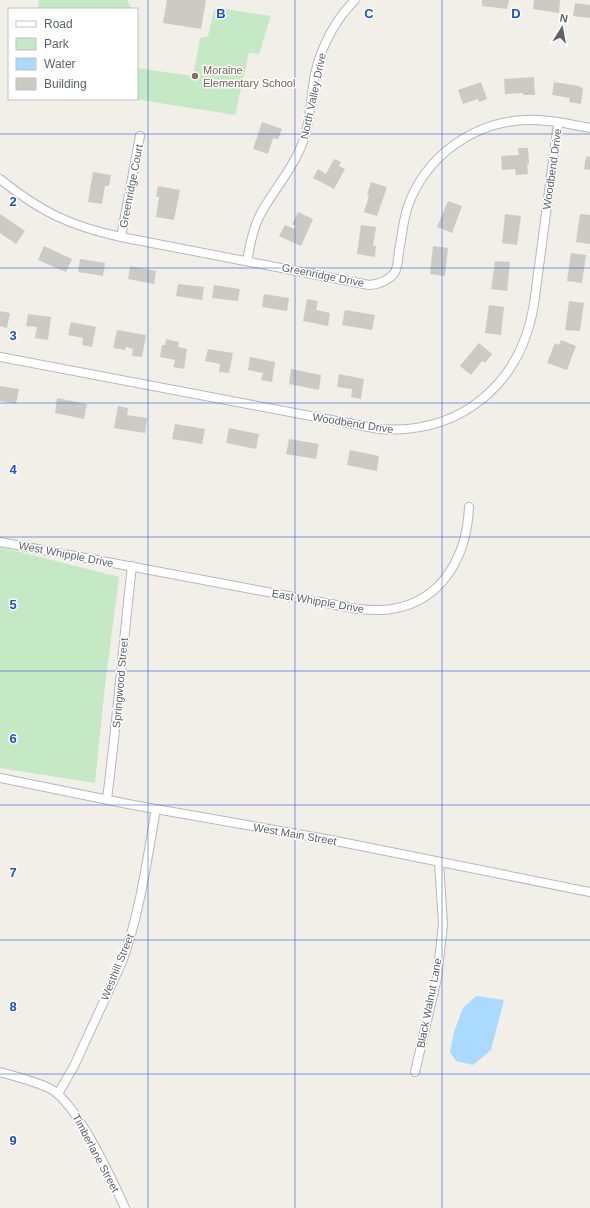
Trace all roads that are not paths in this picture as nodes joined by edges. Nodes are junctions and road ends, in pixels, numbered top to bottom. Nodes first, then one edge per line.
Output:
1 (355, 0) edge
2 (558, 123) junction
3 (590, 128) edge
4 (140, 136) dead end
5 (0, 179) edge
6 (121, 237) junction
7 (247, 261) junction
8 (0, 357) edge
9 (469, 507) dead end
10 (0, 542) edge
11 (132, 566) junction
12 (0, 778) edge
13 (107, 800) junction
14 (156, 809) junction
15 (439, 862) junction
16 (590, 892) edge
17 (0, 1072) edge
18 (415, 1072) dead end
19 (58, 1094) junction
20 (124, 1208) edge

1 - 7 street, North Valley Drive
2 - 3 street, Greenridge Drive
2 - 7 street, Greenridge Drive
2 - 8 street, Woodbend Drive
4 - 6 street, Greenridge Court
5 - 6 street, Greenridge Drive
6 - 7 street, Greenridge Drive
9 - 11 street, East Whipple Drive
10 - 11 street, West Whipple Drive
11 - 13 street, Springwood Street
12 - 13 street, West Main Street
13 - 14 street, West Main Street
14 - 15 street, West Main Street
14 - 19 street, Westhill Street
15 - 16 street, West Main Street
15 - 18 street, Black Walnut Lane
17 - 19 street, Timberlane Street
19 - 20 street, Timberlane Street

